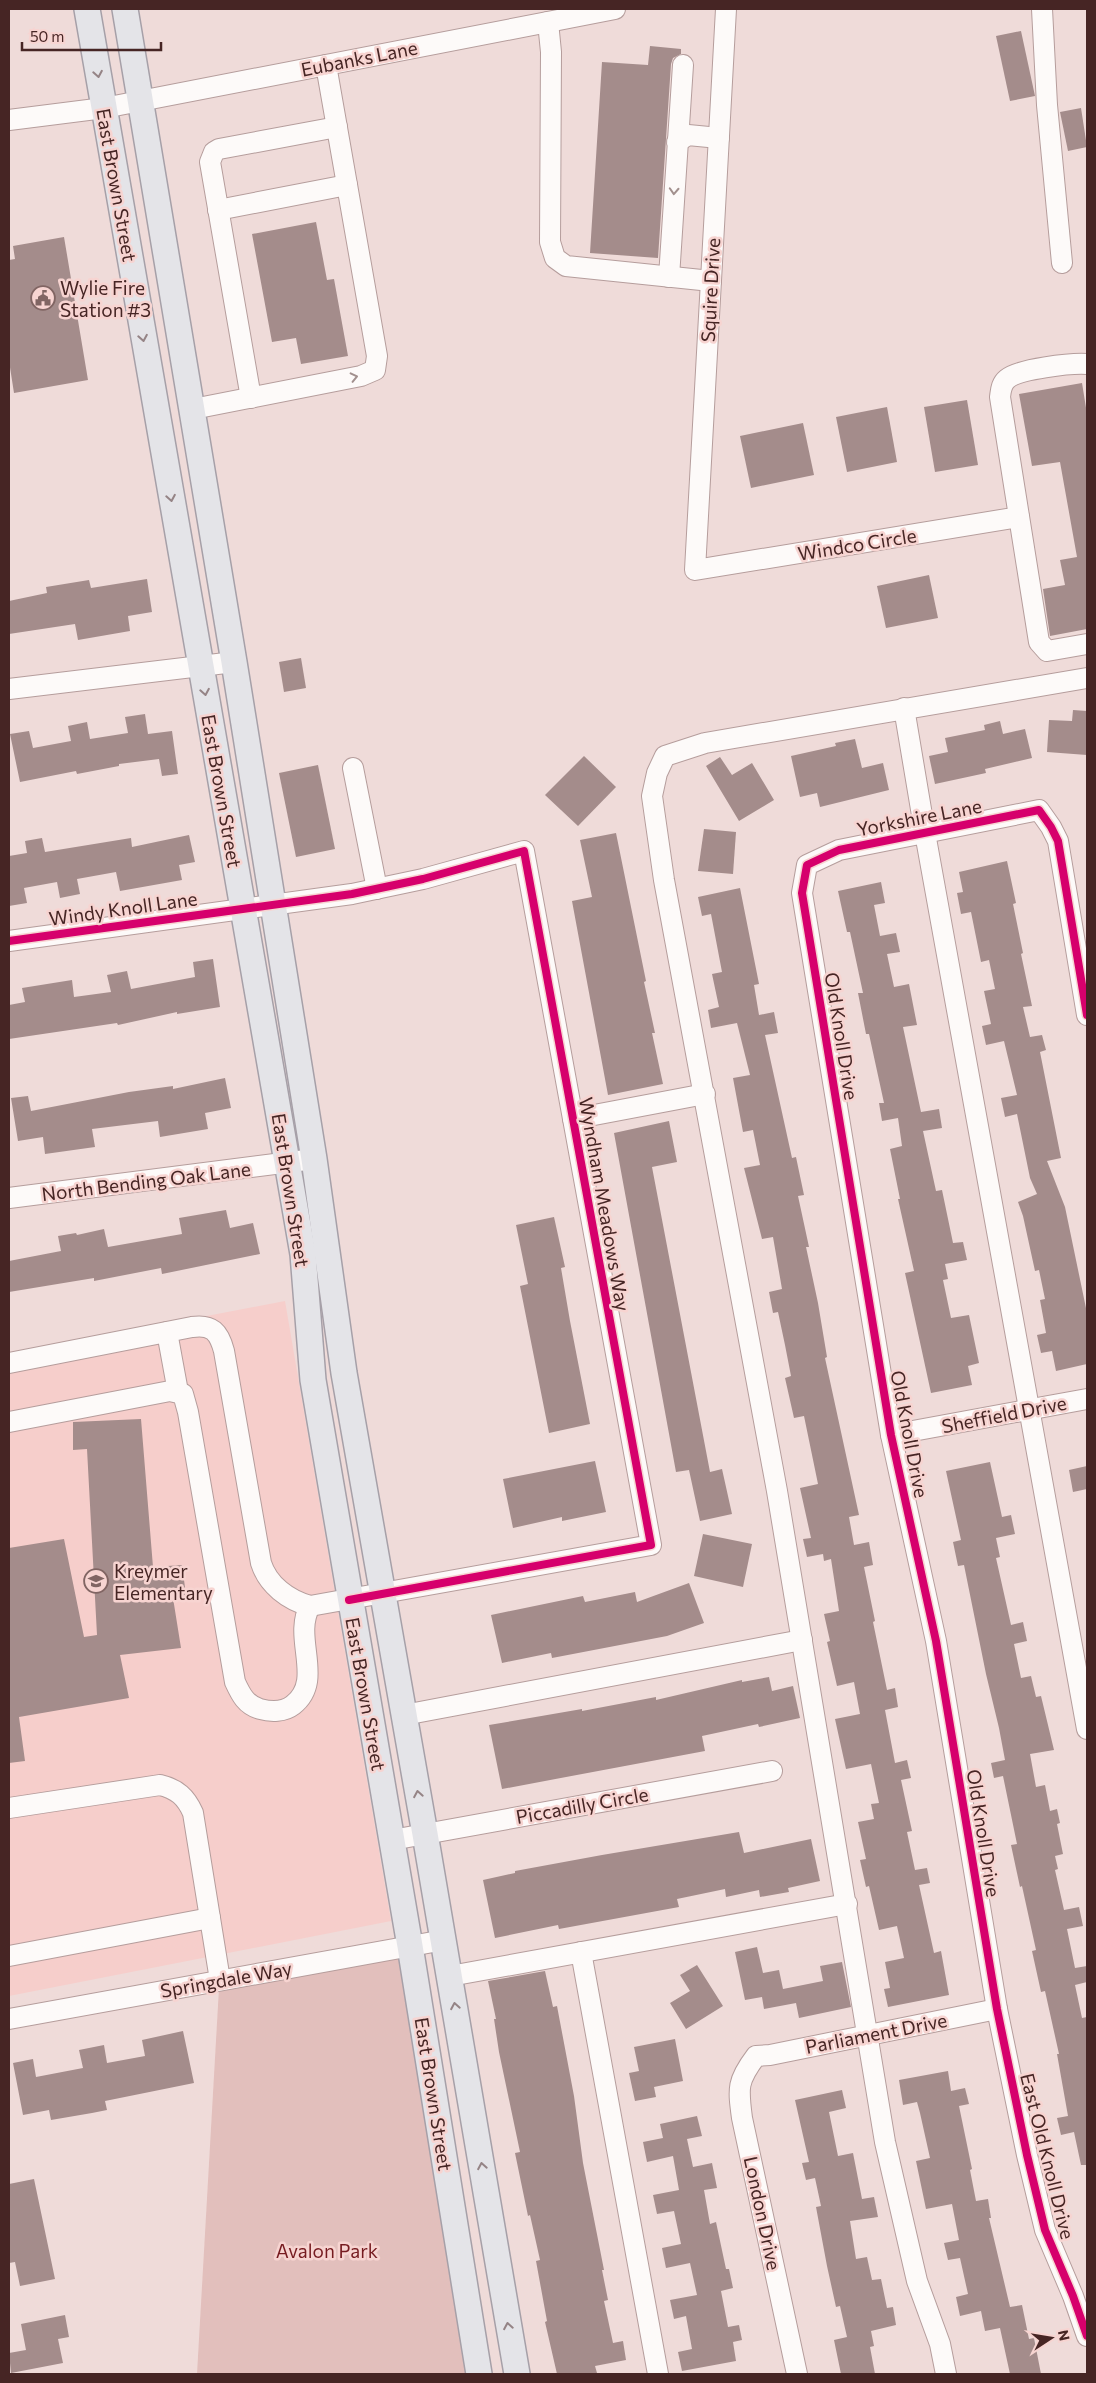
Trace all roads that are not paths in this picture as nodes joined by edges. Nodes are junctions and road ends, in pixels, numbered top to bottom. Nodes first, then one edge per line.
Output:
1 (87, 9) edge
2 (125, 9) edge
3 (615, 9) edge
4 (726, 9) edge
5 (1042, 9) edge
6 (548, 22) junction
7 (683, 64) dead end
8 (326, 65) junction
9 (142, 100) junction
10 (104, 108) junction
11 (9, 120) edge
12 (337, 127) junction
13 (719, 138) junction
14 (677, 142) junction
15 (348, 185) junction
16 (218, 210) junction
17 (1062, 263) dead end
18 (670, 277) junction
19 (711, 281) junction
20 (1087, 364) edge
21 (251, 398) junction
22 (192, 409) junction
23 (1018, 517) junction
24 (695, 570) joint
25 (1087, 644) edge
26 (234, 662) junction
27 (200, 665) junction
28 (1087, 678) edge
29 (9, 689) edge
30 (904, 708) junction
31 (353, 768) dead end
32 (925, 833) junction
33 (807, 864) joint
34 (377, 889) junction
35 (273, 904) junction
36 (242, 908) junction
37 (9, 941) edge
38 (1087, 1015) edge
39 (705, 1094) junction
40 (573, 1119) junction
41 (314, 1159) junction
42 (287, 1163) junction
43 (9, 1198) edge
44 (167, 1332) junction
45 (9, 1363) edge
46 (178, 1392) junction
47 (1087, 1399) edge
48 (1029, 1410) junction
49 (9, 1422) edge
50 (891, 1436) junction
51 (382, 1594) junction
52 (349, 1600) junction
53 (310, 1606) junction
54 (802, 1640) junction
55 (404, 1715) junction
56 (1087, 1729) edge
57 (772, 1771) dead end
58 (9, 1808) edge
59 (425, 1834) junction
60 (392, 1840) junction
61 (847, 1904) junction
62 (210, 1918) junction
63 (444, 1940) junction
64 (410, 1946) junction
65 (581, 1952) junction
66 (9, 1956) edge
67 (450, 1976) junction
68 (220, 1980) junction
69 (997, 2009) junction
70 (9, 2019) edge
71 (869, 2035) junction
72 (756, 2056) joint
73 (1087, 2336) edge
74 (479, 2374) edge
75 (517, 2374) edge
76 (658, 2374) edge
77 (797, 2374) edge
78 (946, 2374) edge

1 -> 10 main road, East Brown Street
2 - 9 main road, East Brown Street
3 - 6 street, Eubanks Lane
4 - 13 street, Squire Drive
5 - 17 street
6 - 8 street, Eubanks Lane
6 - 18 street
7 - 14 street
8 - 9 street, Eubanks Lane
8 - 12 street
9 - 10 street, Eubanks Lane
9 - 22 main road, East Brown Street
10 - 11 street, Eubanks Lane
10 -> 27 main road, East Brown Street
12 - 15 street
12 - 16 street
13 - 14 street
13 - 19 street, Squire Drive
14 -> 18 street
15 - 16 street
21 -> 15 street
16 - 21 street
18 - 19 street
19 - 24 street, Squire Drive
20 - 23 street
21 - 22 street
22 - 26 main road, East Brown Street
23 - 24 street, Windco Circle
23 - 25 street
26 - 27 street
26 - 35 main road, East Brown Street
27 - 29 street
27 -> 36 main road, East Brown Street
28 - 30 street
30 - 32 street
30 - 39 street
31 - 34 street
32 - 33 street, Yorkshire Lane
32 - 38 street, Yorkshire Lane
32 - 48 street
33 - 50 street, Old Knoll Drive
34 - 35 street, Wyndham Meadows Way
34 - 40 street, Wyndham Meadows Way
35 - 36 street, Wyndham Meadows Way
35 - 41 main road, East Brown Street
36 - 37 street, Windy Knoll Lane
36 - 42 main road, East Brown Street
39 - 40 street
39 - 54 street
40 - 51 street, Wyndham Meadows Way
41 - 42 street, North Bending Oak Lane
41 - 51 main road, East Brown Street
42 - 43 street, North Bending Oak Lane
42 - 52 main road, East Brown Street
44 - 45 street
44 - 46 street
44 - 53 street
46 - 49 street
46 - 53 street
47 - 48 street, Sheffield Drive
48 - 50 street, Sheffield Drive
48 - 56 street
50 - 69 street, Old Knoll Drive
51 - 52 street, Wyndham Meadows Way
51 - 55 main road, East Brown Street
52 - 53 street, Wyndham Meadows Way
52 - 60 main road, East Brown Street
54 - 55 street
54 - 61 street
59 -> 55 main road, East Brown Street
57 - 59 street, Piccadilly Circle
58 - 62 street
59 - 60 street, Piccadilly Circle
59 - 63 main road, East Brown Street
60 - 64 main road, East Brown Street
61 - 65 street
61 - 71 street
62 - 66 street
62 - 68 street
63 - 64 street, Springdale Way
63 - 67 main road, East Brown Street
64 - 68 street, Springdale Way
64 - 74 main road, East Brown Street
65 - 67 street
65 - 76 street
75 -> 67 main road, East Brown Street
68 - 70 street, Springdale Way
69 - 71 street, Parliament Drive
69 - 73 street, East Old Knoll Drive
71 - 72 street, Parliament Drive
71 - 78 street
72 - 77 street, London Drive

